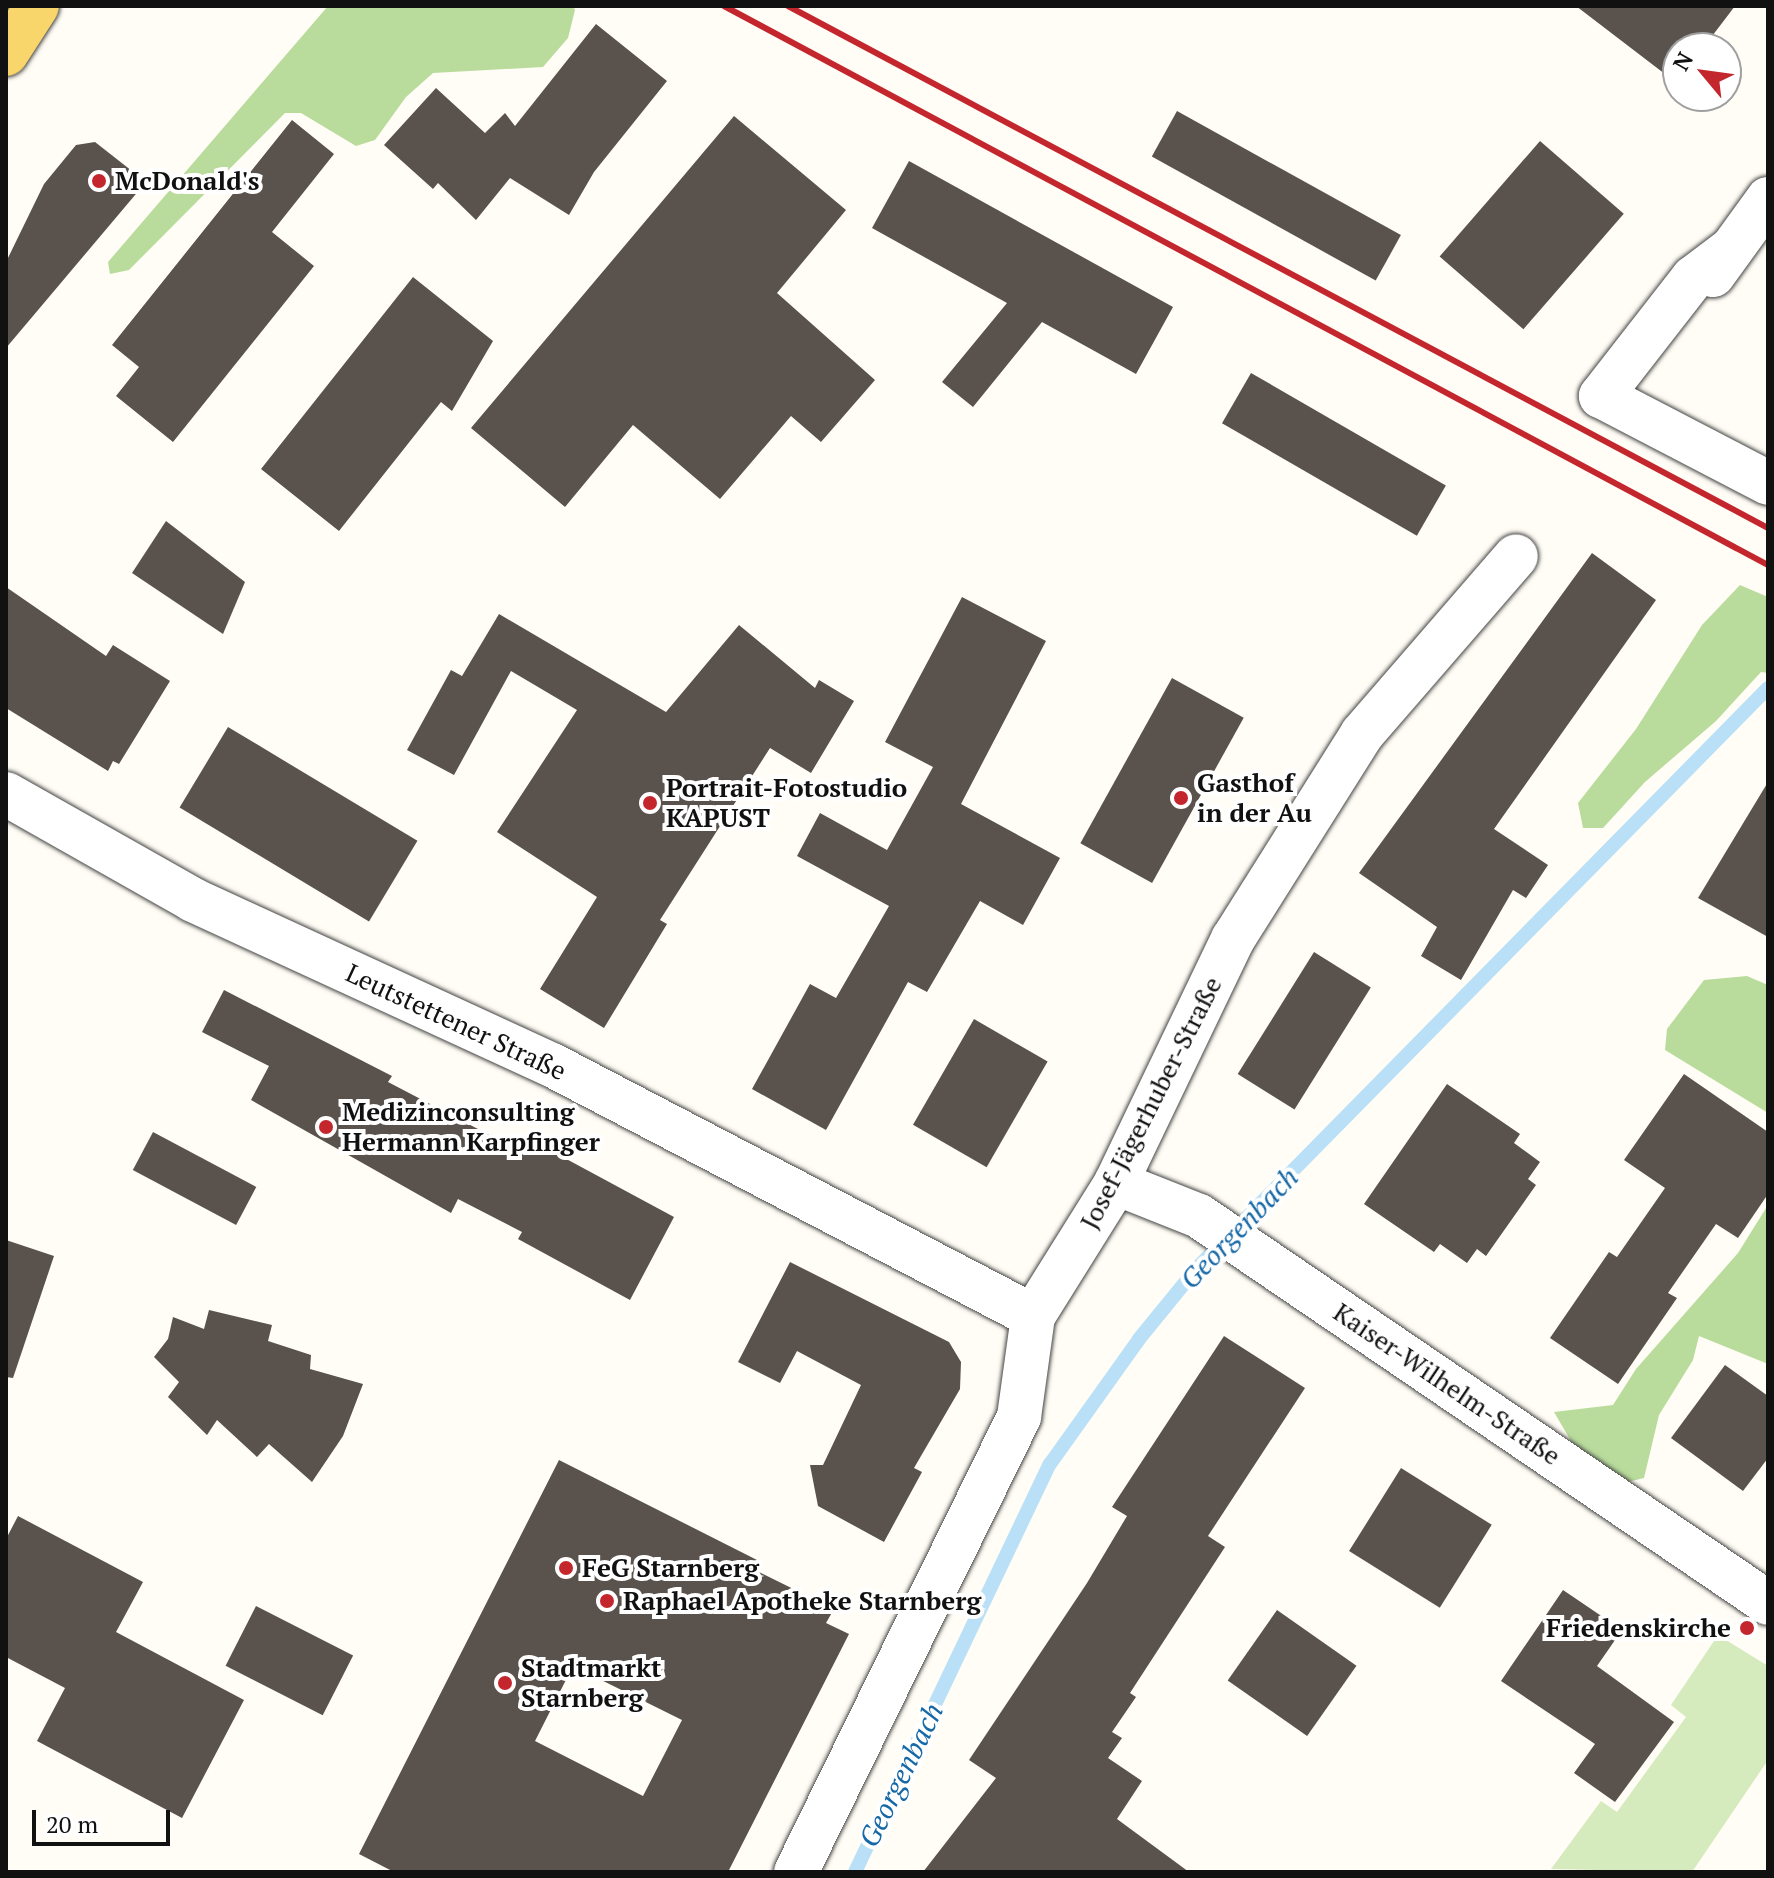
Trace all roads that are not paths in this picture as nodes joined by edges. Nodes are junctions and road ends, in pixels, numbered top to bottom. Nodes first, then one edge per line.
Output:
1 (37, 6) edge
2 (6, 54) edge
3 (1768, 199) edge
4 (1768, 483) edge
5 (1516, 556) dead end
6 (6, 794) edge
7 (1116, 1183) junction
8 (1033, 1316) junction
9 (1768, 1603) edge
10 (796, 1872) edge

1 - 2 main road
3 - 4 street
5 - 7 street, Josef-Jägerhuber-Straße
6 - 8 street, Leutstettener Straße
7 - 8 street, Josef-Jägerhuber-Straße
7 - 9 street, Kaiser-Wilhelm-Straße
8 - 10 street, Josef-Jägerhuber-Straße

